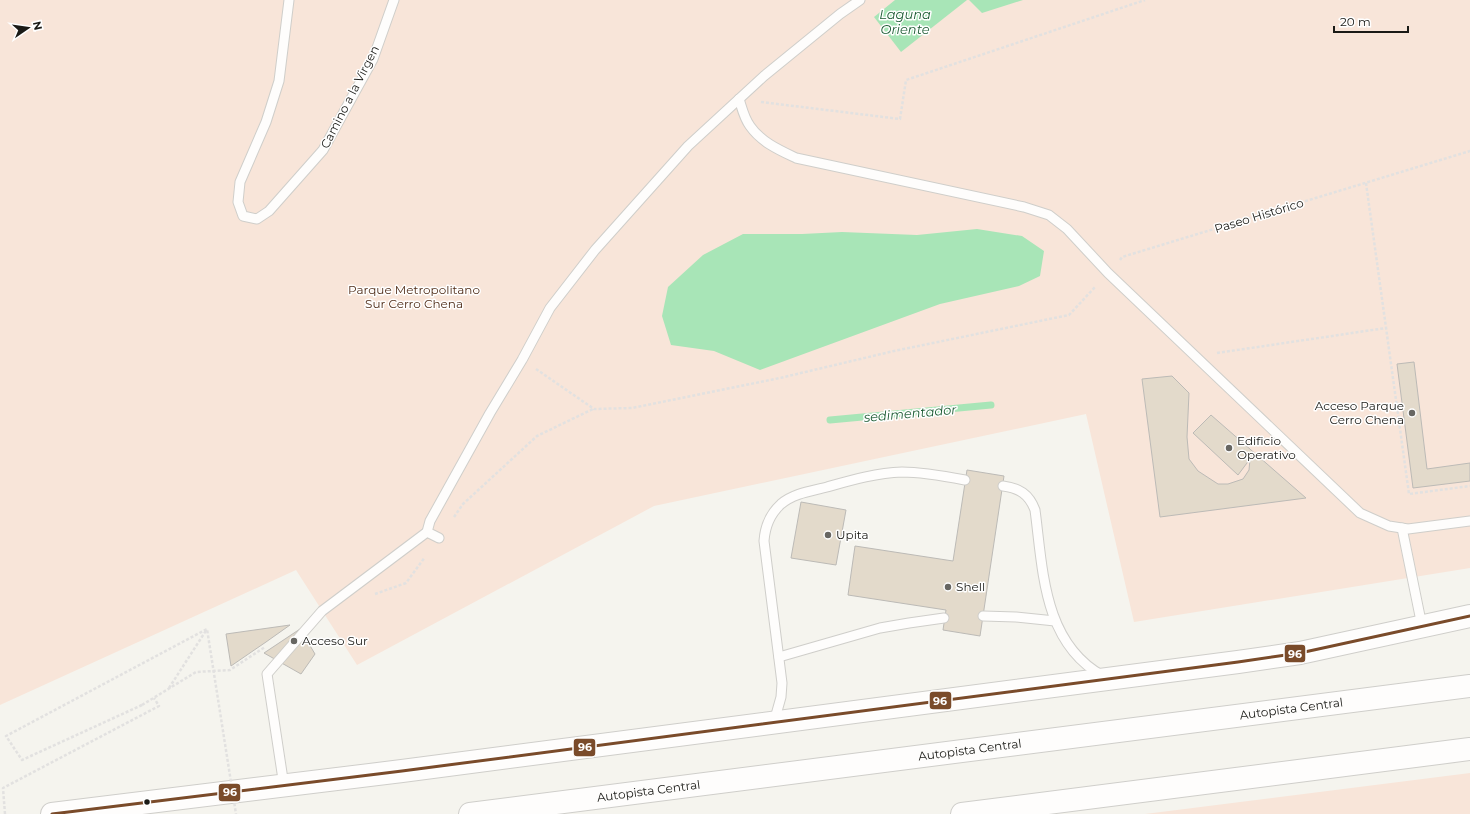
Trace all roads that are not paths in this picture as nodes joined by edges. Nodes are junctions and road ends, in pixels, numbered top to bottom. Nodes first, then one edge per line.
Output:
1 (289, 0) edge
2 (394, 0) edge
3 (860, 0) edge
4 (739, 99) junction
5 (965, 480) dead end
6 (1003, 486) dead end
7 (1470, 521) edge
8 (1402, 528) junction
9 (427, 532) junction
10 (439, 538) dead end
11 (983, 616) dead end
12 (1470, 616) edge
13 (944, 618) dead end
14 (1055, 620) junction
15 (1422, 626) junction
16 (779, 657) junction
17 (1110, 679) junction
18 (1470, 686) edge
19 (774, 723) junction
20 (1470, 749) edge
21 (284, 786) junction
22 (52, 814) edge
23 (470, 814) edge
24 (962, 814) edge

1 - 2 lane, Camino a la Virgen
3 - 4 lane
4 - 8 lane
4 - 9 lane
5 - 16 lane
6 - 14 lane
7 - 8 lane
8 - 15 lane
9 - 10 lane
9 - 21 lane
11 - 14 lane
12 - 15 main road
13 - 16 lane
14 - 17 lane
15 - 17 main road
16 - 19 lane
17 - 19 main road
18 - 23 main road, Autopista Central
19 - 21 main road
20 - 24 main road
21 - 22 main road

